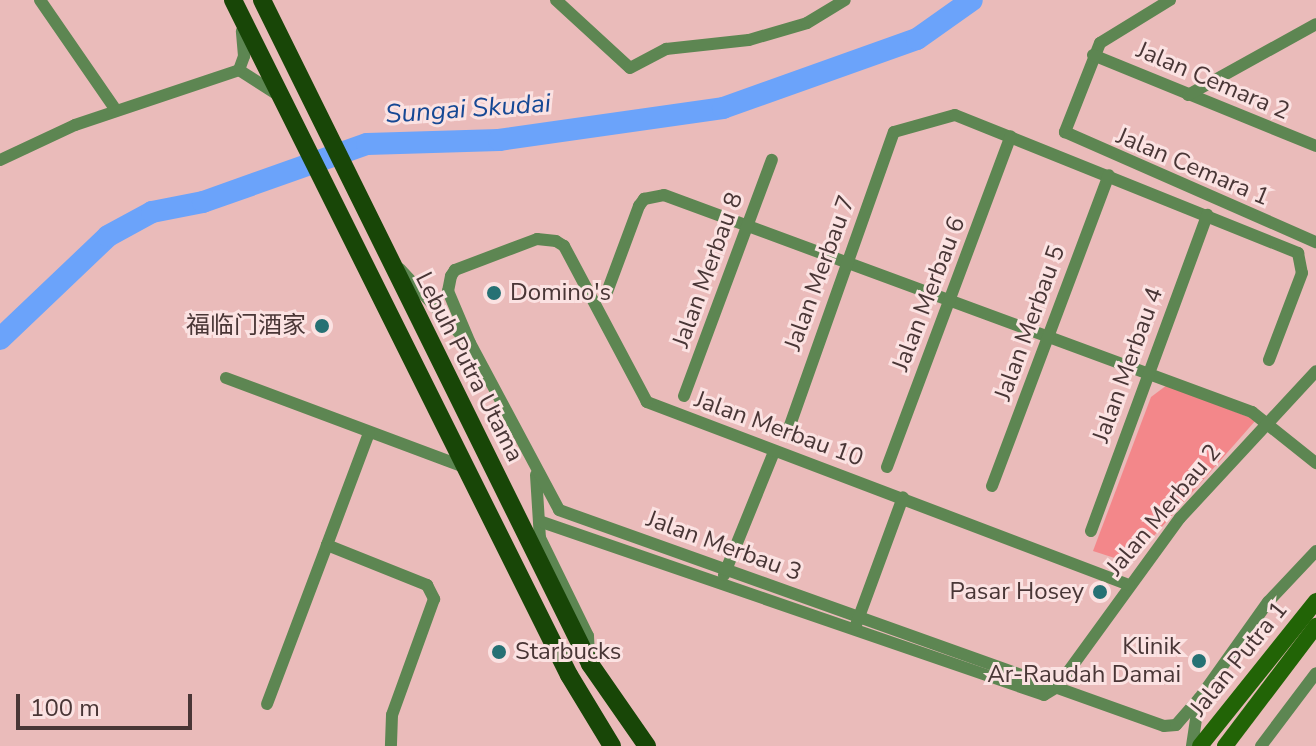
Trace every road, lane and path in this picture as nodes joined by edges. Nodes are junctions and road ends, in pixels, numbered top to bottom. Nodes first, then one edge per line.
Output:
1 (40, 0) edge
2 (262, 0) edge
3 (556, 0) edge
4 (845, 0) edge
5 (1170, 0) edge
6 (235, 4) edge
7 (1316, 24) edge
8 (1093, 55) junction
9 (239, 70) junction
10 (1188, 95) junction
11 (288, 107) junction
12 (116, 110) junction
13 (1011, 136) junction
14 (1316, 146) edge
15 (0, 160) edge
16 (772, 160) dead end
17 (1109, 175) junction
18 (1207, 215) junction
19 (747, 229) junction
20 (1316, 242) edge
21 (380, 245) junction
22 (497, 253) joint
23 (846, 265) junction
24 (607, 292) dead end
25 (950, 301) junction
26 (1049, 335) junction
27 (470, 343) junction
28 (1269, 360) dead end
29 (1316, 371) edge
30 (1148, 373) junction
31 (226, 378) dead end
32 (684, 396) dead end
33 (1269, 421) junction
34 (789, 428) dead end
35 (369, 433) junction
36 (774, 452) junction
37 (1316, 463) edge
38 (464, 467) junction
39 (887, 467) dead end
40 (536, 472) junction
41 (992, 486) dead end
42 (903, 497) junction
43 (539, 521) junction
44 (1091, 531) dead end
45 (327, 545) junction
46 (1316, 551) edge
47 (726, 570) junction
48 (720, 585) junction
49 (1129, 585) junction
50 (1316, 601) edge
51 (859, 617) junction
52 (1316, 626) edge
53 (853, 632) junction
54 (590, 664) junction
55 (1316, 673) edge
56 (1057, 687) junction
57 (1199, 699) junction
58 (267, 704) dead end
59 (391, 746) edge
60 (612, 746) edge
61 (647, 746) edge
62 (1192, 746) edge
63 (1200, 746) edge
64 (1225, 746) edge
65 (1261, 746) edge

1 - 12 street
2 - 21 main road, Lebuh Putra Utama
3 - 4 street
5 - 8 street
6 - 9 street
6 - 11 main road, Lebuh Putra Utama
7 - 10 street
8 - 10 street, Jalan Cemara 2
8 - 20 street, Jalan Cemara 1
9 - 11 street
9 - 12 street
10 - 14 street, Jalan Cemara 2
11 - 38 main road, Lebuh Putra Utama
12 - 15 street
13 - 17 street
13 - 23 street, Jalan Merbau 7
13 - 25 street, Jalan Merbau 6
16 - 19 street, Jalan Merbau 8
17 - 18 street
17 - 26 street, Jalan Merbau 5
18 - 28 street
18 - 30 street, Jalan Merbau 4
19 - 23 street
19 - 24 street
19 - 32 street, Jalan Merbau 8
21 - 27 street
21 - 54 main road, Lebuh Putra Utama
22 - 27 street, Jalan Merbau 3
22 - 36 street, Jalan Merbau 10
23 - 25 street
23 - 34 street, Jalan Merbau 7
25 - 26 street
25 - 39 street, Jalan Merbau 6
26 - 30 street
26 - 41 street, Jalan Merbau 5
27 - 40 street, Jalan Merbau 3
29 - 33 street, Jalan Merbau 2
30 - 33 street
30 - 44 street, Jalan Merbau 4
31 - 35 street
33 - 37 street
33 - 49 street, Jalan Merbau 2
35 - 38 street
35 - 45 street
36 - 42 street, Jalan Merbau 10
36 - 47 street
38 - 60 main road, Lebuh Putra Utama
40 - 43 street
40 - 47 street, Jalan Merbau 3
42 - 49 street, Jalan Merbau 10
42 - 51 street
43 - 48 street
43 - 54 street
45 - 58 street
45 - 59 street
46 - 57 street
47 - 48 street
47 - 51 street, Jalan Merbau 3
48 - 53 street
49 - 56 street, Jalan Merbau 2
50 - 63 main road, Jalan Putra 1
51 - 53 street
51 - 56 street, Jalan Merbau 3
52 - 64 main road, Jalan Putra 1
53 - 56 street
54 - 61 main road, Lebuh Putra Utama
55 - 65 street
56 - 57 street, Jalan Merbau 3
57 - 62 street

